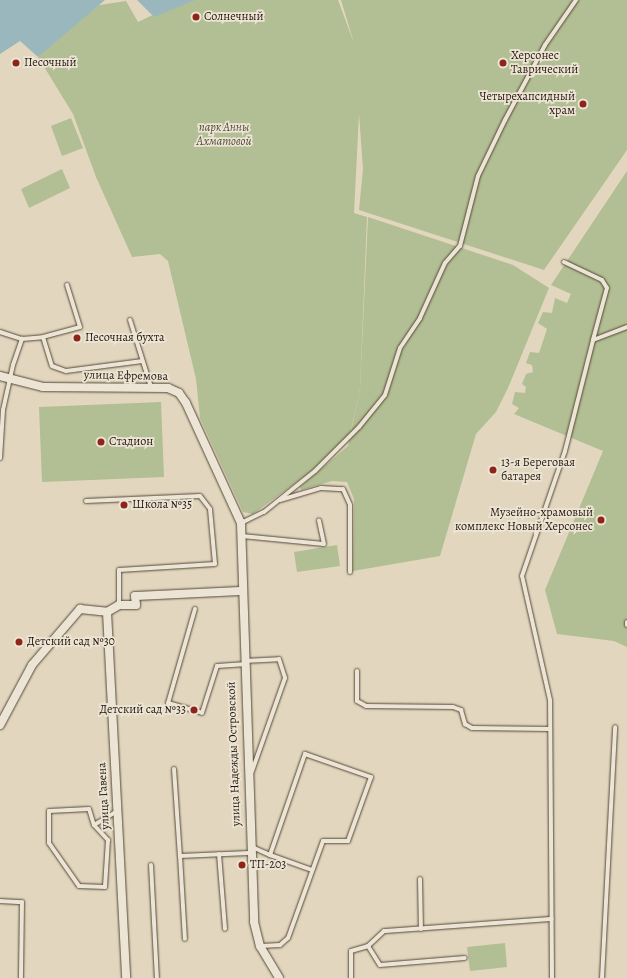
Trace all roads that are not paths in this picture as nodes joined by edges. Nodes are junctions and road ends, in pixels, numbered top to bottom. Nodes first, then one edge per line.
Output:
1 (576, 0) edge
2 (564, 262) dead end
3 (67, 286) dead end
4 (130, 320) dead end
5 (627, 327) edge
6 (0, 332) edge
7 (43, 337) junction
8 (22, 340) junction
9 (593, 340) junction
10 (142, 361) junction
11 (0, 376) edge
12 (8, 379) junction
13 (151, 388) junction
14 (0, 458) edge
15 (86, 500) dead end
16 (278, 500) junction
17 (319, 521) dead end
18 (241, 523) junction
19 (241, 536) junction
20 (350, 572) dead end
21 (241, 592) junction
22 (119, 605) junction
23 (194, 609) dead end
24 (107, 612) junction
25 (627, 622) edge
26 (627, 626) edge
27 (243, 663) junction
28 (357, 671) dead end
29 (1, 722) edge
30 (615, 728) dead end
31 (550, 729) junction
32 (174, 769) dead end
33 (247, 784) junction
34 (117, 811) junction
35 (94, 825) junction
36 (249, 850) junction
37 (219, 854) junction
38 (270, 855) junction
39 (180, 856) junction
40 (151, 865) dead end
41 (312, 870) junction
42 (420, 879) dead end
43 (0, 901) edge
44 (552, 919) junction
45 (225, 929) dead end
46 (421, 929) junction
47 (185, 939) dead end
48 (260, 946) junction
49 (368, 946) junction
50 (465, 958) dead end
51 (21, 978) edge
52 (126, 978) edge
53 (157, 978) edge
54 (279, 978) edge
55 (351, 978) edge
56 (552, 978) edge
57 (602, 978) edge

1 - 16 lane
2 - 9 lane
3 - 7 lane
4 - 10 lane
5 - 9 lane
6 - 8 lane
7 - 8 lane
7 - 10 lane
8 - 12 lane
9 - 31 lane
10 - 13 lane
11 - 12 street, улица Ефремова
12 - 13 street, улица Ефремова
12 - 14 lane
13 - 18 street, улица Ефремова
15 - 22 lane
16 - 18 lane
16 - 20 lane
17 - 19 lane
18 - 19 street, улица Надежды Островской
19 - 21 street, улица Надежды Островской
21 - 22 street
21 - 27 street, улица Надежды Островской
22 - 24 street
23 - 27 lane
24 - 29 street
24 - 34 street, улица Гавена
25 - 26 lane
27 - 33 street, улица Надежды Островской
27 - 33 lane
28 - 31 lane
30 - 57 lane
31 - 44 lane
32 - 39 lane
33 - 36 street, улица Надежды Островской
34 - 35 lane
34 - 52 street, улица Гавена
35 - 35 lane
36 - 37 lane
36 - 38 lane
36 - 48 street, улица Надежды Островской
37 - 39 lane
37 - 45 lane
38 - 41 lane
38 - 41 lane
39 - 47 lane
40 - 53 lane
41 - 48 lane
42 - 46 lane
43 - 51 lane
44 - 46 lane
44 - 56 lane
46 - 49 lane
48 - 54 street, улица Надежды Островской
49 - 50 lane
49 - 55 lane

